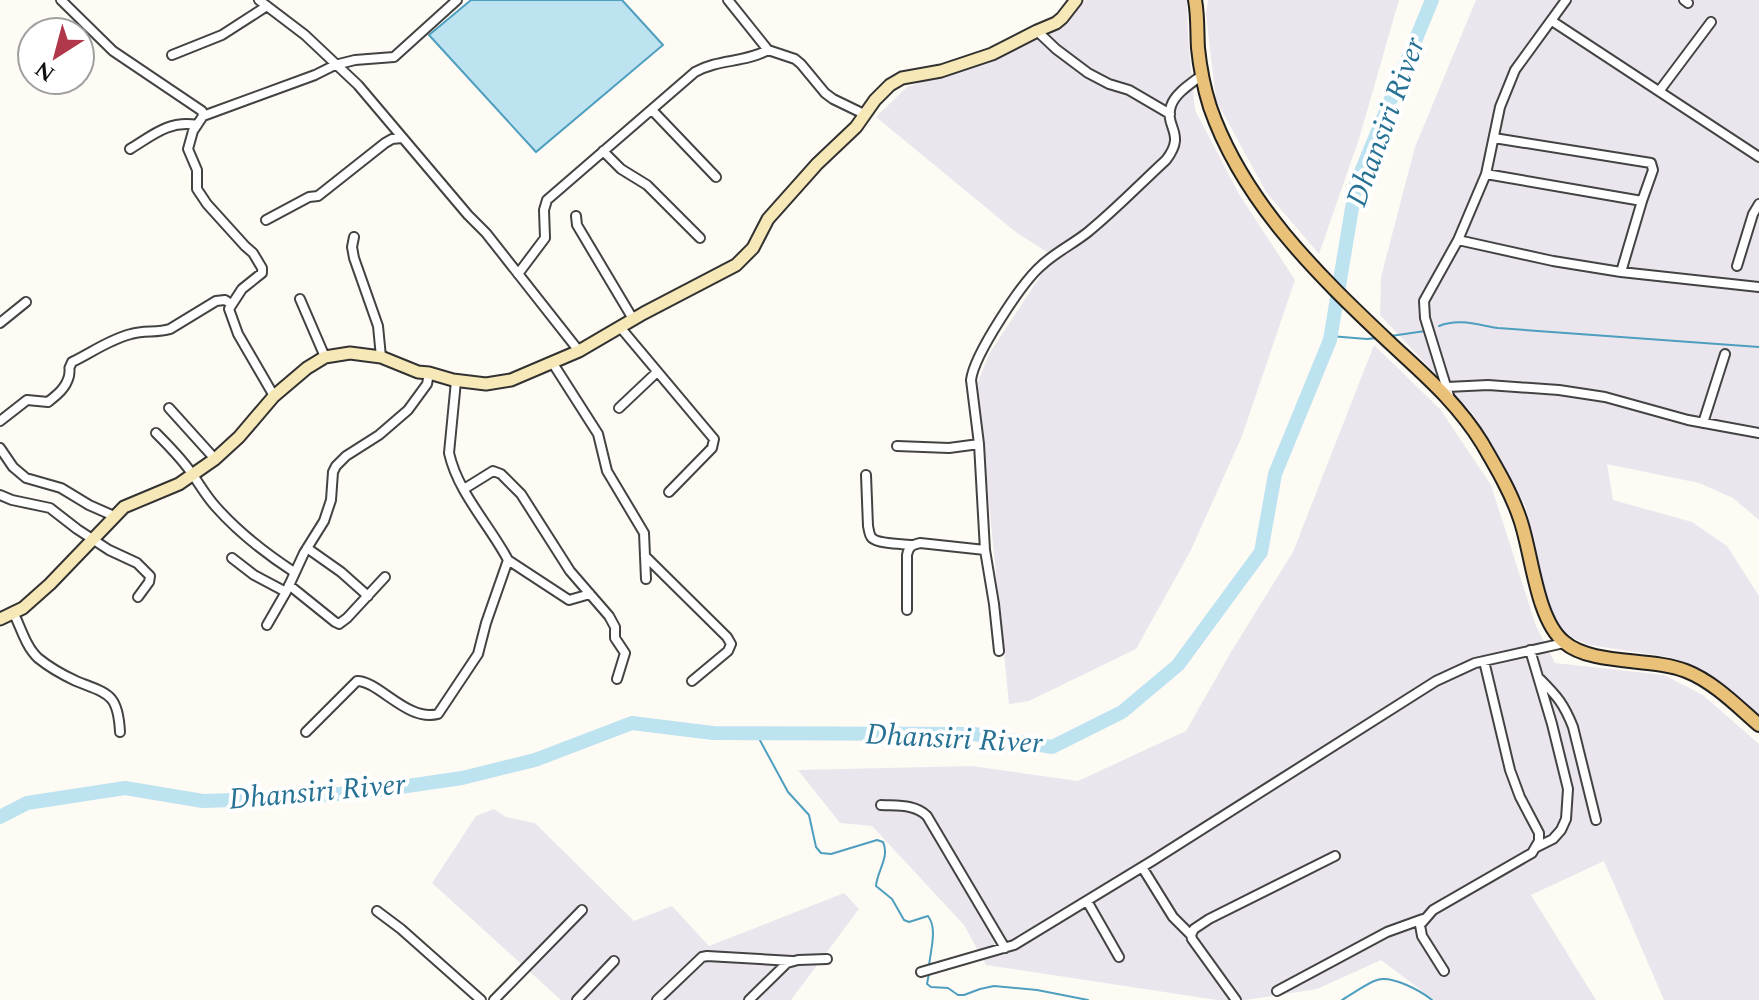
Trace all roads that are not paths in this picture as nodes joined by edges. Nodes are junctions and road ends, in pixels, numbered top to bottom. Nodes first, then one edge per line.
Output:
1 (61, 0) edge
2 (259, 0) edge
3 (457, 0) edge
4 (728, 0) edge
5 (1566, 0) edge
6 (1072, 1) edge
7 (1198, 4) edge
8 (267, 6) junction
9 (1552, 21) junction
10 (1711, 22) dead end
11 (1037, 31) junction
12 (768, 50) junction
13 (172, 55) dead end
14 (335, 65) junction
15 (1202, 75) junction
16 (1660, 90) junction
17 (652, 110) junction
18 (864, 114) junction
19 (1170, 114) junction
20 (203, 116) junction
21 (197, 125) junction
22 (402, 138) junction
23 (1494, 138) junction
24 (130, 149) dead end
25 (603, 151) junction
26 (1759, 157) edge
27 (1486, 174) junction
28 (716, 177) dead end
29 (1642, 201) junction
30 (1759, 204) edge
31 (576, 216) dead end
32 (266, 220) dead end
33 (354, 237) dead end
34 (700, 238) dead end
35 (1458, 240) junction
36 (1737, 266) dead end
37 (1621, 272) junction
38 (518, 274) junction
39 (1759, 287) edge
40 (300, 299) dead end
41 (26, 302) dead end
42 (231, 304) junction
43 (633, 319) junction
44 (0, 323) edge
45 (620, 327) junction
46 (579, 351) junction
47 (1725, 354) dead end
48 (325, 357) junction
49 (381, 357) junction
50 (552, 362) junction
51 (429, 373) junction
52 (656, 373) junction
53 (456, 381) junction
54 (1448, 393) junction
55 (274, 396) junction
56 (169, 408) dead end
57 (619, 408) dead end
58 (0, 421) edge
59 (1703, 423) junction
60 (156, 433) dead end
61 (1759, 433) edge
62 (979, 444) junction
63 (897, 446) dead end
64 (0, 448) edge
65 (215, 459) junction
66 (193, 475) junction
67 (866, 475) dead end
68 (464, 489) junction
69 (669, 492) dead end
70 (0, 495) edge
71 (112, 518) junction
72 (94, 538) junction
73 (912, 545) junction
74 (307, 548) junction
75 (985, 550) junction
76 (645, 556) junction
77 (232, 558) dead end
78 (508, 560) junction
79 (294, 572) junction
80 (385, 577) dead end
81 (646, 579) dead end
82 (288, 588) junction
83 (590, 594) junction
84 (368, 596) junction
85 (138, 597) dead end
86 (907, 610) dead end
87 (14, 614) junction
88 (0, 619) edge
89 (267, 625) dead end
90 (1564, 643) junction
91 (1530, 650) junction
92 (999, 651) dead end
93 (1484, 661) junction
94 (1538, 678) junction
95 (617, 679) dead end
96 (692, 681) dead end
97 (1759, 725) edge
98 (120, 732) dead end
99 (306, 732) dead end
100 (881, 805) dead end
101 (1596, 820) dead end
102 (1537, 847) junction
103 (1335, 856) dead end
104 (1142, 867) junction
105 (1087, 901) junction
106 (582, 910) dead end
107 (377, 911) dead end
108 (1424, 919) junction
109 (1191, 935) junction
110 (1005, 948) junction
111 (1119, 957) dead end
112 (827, 959) dead end
113 (614, 961) dead end
114 (792, 961) junction
115 (1444, 971) dead end
116 (921, 972) dead end
117 (1277, 991) dead end
118 (477, 999) edge
119 (494, 1000) edge
120 (577, 1000) edge
121 (657, 1000) edge
122 (749, 1000) edge
123 (1236, 1000) edge

1 - 20 street
2 - 8 street
3 - 14 street
4 - 12 street
5 - 9 street
6 - 11 street
7 - 15 main road
8 - 13 street
8 - 14 street
9 - 16 street
9 - 23 street
10 - 16 street
11 - 18 street
11 - 19 street
12 - 17 street
12 - 18 street
14 - 20 street
14 - 22 street
15 - 19 street
15 - 54 main road
16 - 26 street
17 - 25 street
17 - 28 street
18 - 43 street
19 - 62 street
20 - 21 street
21 - 24 street
21 - 42 street
22 - 32 street
22 - 38 street
23 - 27 street
23 - 29 street
25 - 34 street
25 - 38 street
27 - 29 street
27 - 35 street
29 - 37 street
30 - 36 street
31 - 43 street
33 - 49 street
35 - 37 street
35 - 54 street
37 - 39 street
38 - 46 street
40 - 48 street
41 - 44 street
42 - 55 street
42 - 58 street
43 - 45 street
45 - 46 street
45 - 52 street
46 - 50 street
47 - 59 street
48 - 49 street
48 - 55 street
49 - 51 street
50 - 53 street
50 - 76 street
51 - 53 street
51 - 74 street
52 - 57 street
52 - 69 street
53 - 68 street
54 - 59 street
54 - 90 main road
55 - 65 street
56 - 65 street
59 - 61 street
60 - 66 street
62 - 63 street
62 - 75 street
64 - 71 street
65 - 66 street
66 - 71 street
66 - 79 street
67 - 73 street
68 - 78 street
68 - 83 street
70 - 72 street
71 - 72 street
72 - 85 street
72 - 87 street
73 - 75 street
73 - 86 street
74 - 79 street
74 - 84 street
75 - 92 street
76 - 81 street
76 - 96 street
77 - 82 street
78 - 83 street
78 - 99 street
79 - 82 street
80 - 84 street
82 - 84 street
82 - 89 street
83 - 95 street
87 - 88 street
87 - 98 street
90 - 91 street
90 - 97 main road
91 - 93 street
91 - 94 street
93 - 102 street
93 - 104 street
94 - 101 street
94 - 102 street
100 - 110 street
102 - 108 street
103 - 109 street
104 - 105 street
104 - 109 street
105 - 110 street
105 - 111 street
106 - 119 street
107 - 118 street
108 - 115 street
108 - 117 street
109 - 123 street
110 - 116 street
112 - 114 street
113 - 120 street
114 - 121 street
114 - 122 street

